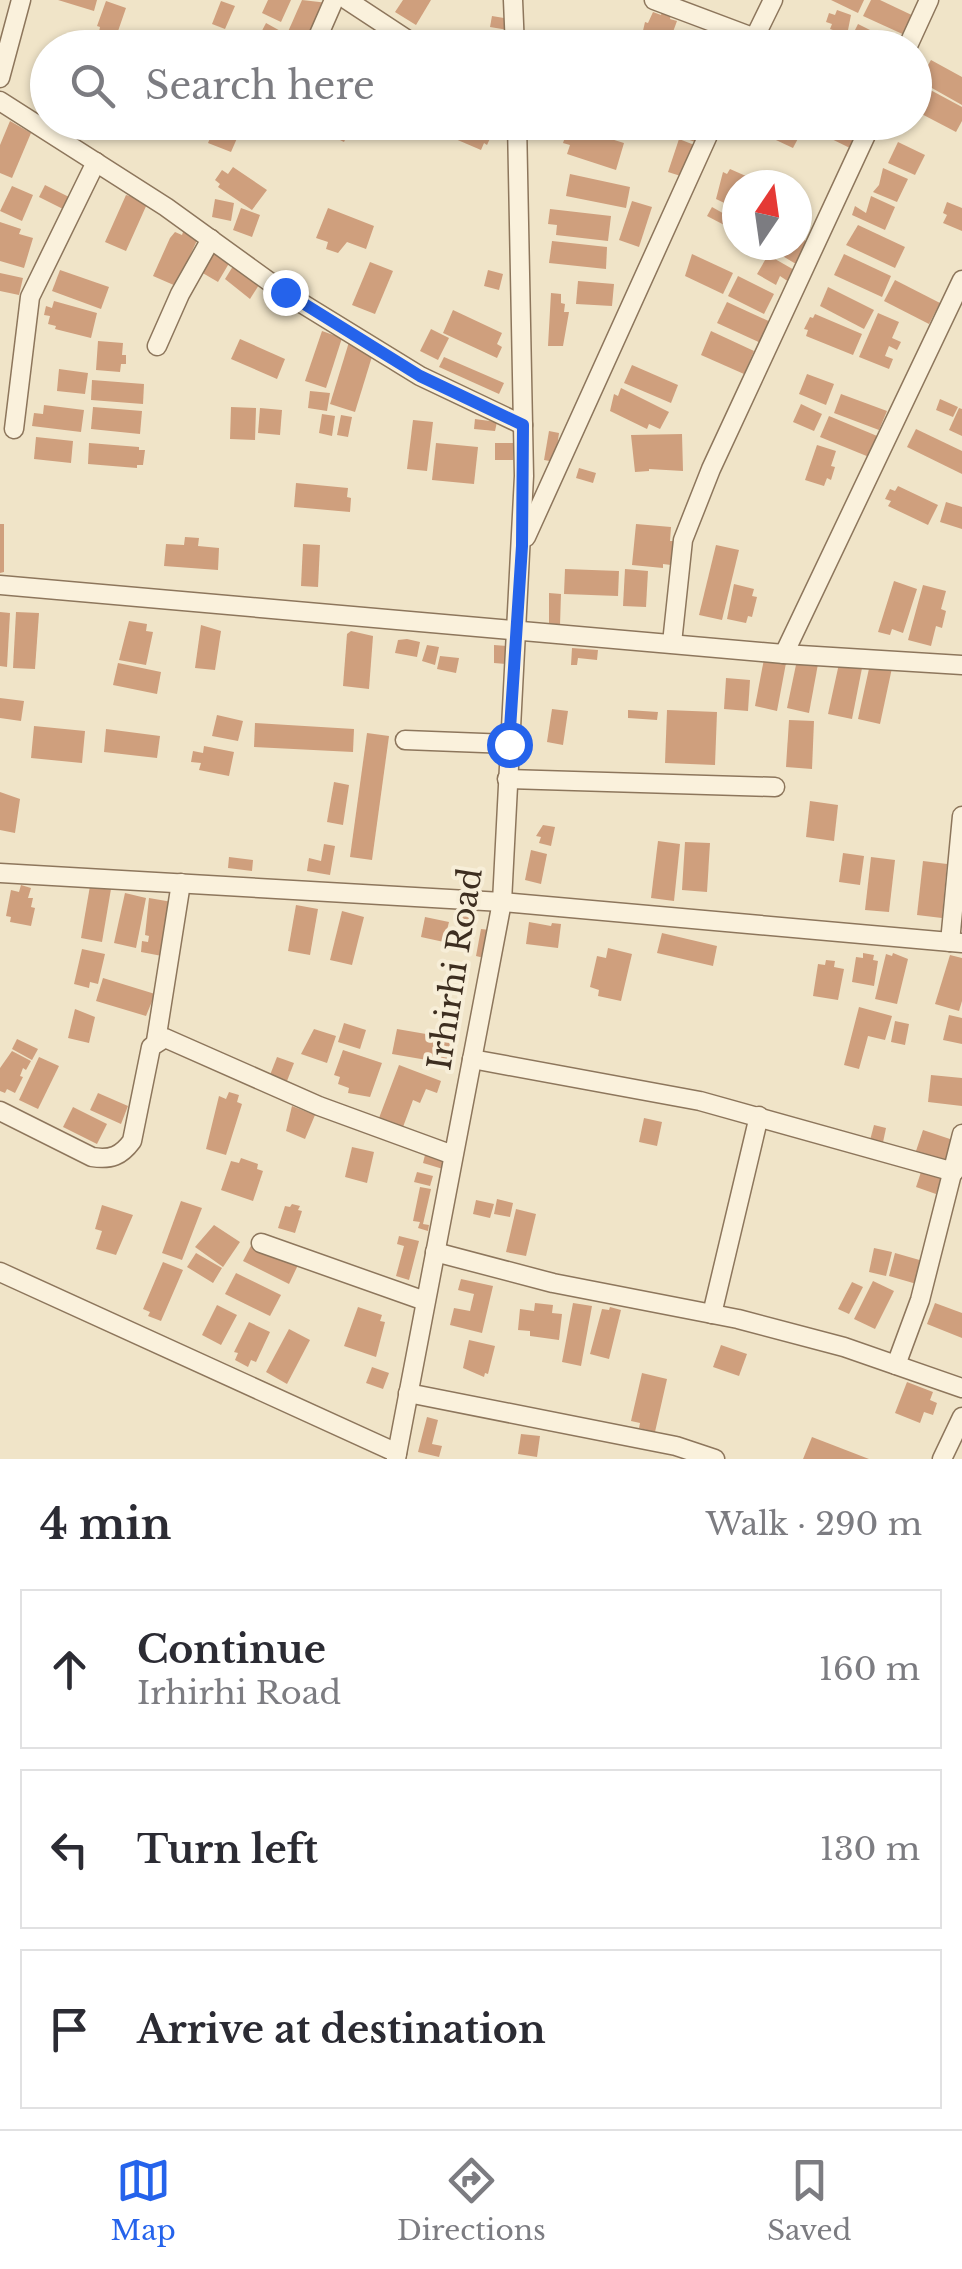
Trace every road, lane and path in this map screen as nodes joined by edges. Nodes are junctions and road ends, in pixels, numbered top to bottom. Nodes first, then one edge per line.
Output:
1 (20, 0) edge
2 (334, 0) edge
3 (347, 0) edge
4 (513, 0) edge
5 (654, 0) edge
6 (773, 0) edge
7 (929, 0) edge
8 (321, 30) edge
9 (393, 30) edge
10 (514, 30) edge
11 (722, 30) edge
12 (758, 30) edge
13 (915, 30) edge
14 (0, 78) edge
15 (0, 101) edge
16 (30, 120) edge
17 (61, 140) edge
18 (518, 140) edge
19 (706, 140) edge
20 (864, 140) edge
21 (96, 162) junction
22 (211, 239) junction
23 (962, 280) edge
24 (157, 346) dead end
25 (523, 425) junction
26 (14, 429) dead end
27 (522, 546) junction
28 (0, 585) edge
29 (515, 631) junction
30 (672, 644) junction
31 (784, 654) junction
32 (961, 660) edge
33 (405, 740) dead end
34 (509, 744) junction
35 (507, 779) junction
36 (775, 786) dead end
37 (962, 816) edge
38 (0, 873) edge
39 (181, 883) junction
40 (502, 902) junction
41 (956, 942) edge
42 (156, 1041) junction
43 (472, 1059) junction
44 (0, 1111) edge
45 (758, 1116) junction
46 (962, 1134) edge
47 (453, 1155) junction
48 (954, 1172) junction
49 (260, 1243) dead end
50 (434, 1252) junction
51 (0, 1272) edge
52 (425, 1302) junction
53 (712, 1314) junction
54 (896, 1366) junction
55 (962, 1388) edge
56 (408, 1393) junction
57 (962, 1416) edge
58 (397, 1456) edge
59 (715, 1459) edge
60 (942, 1459) edge

1 - 14 street
2 - 8 street
3 - 9 street
4 - 10 street
5 - 11 street
6 - 12 street
7 - 13 street
15 - 16 street
17 - 21 street
18 - 25 street, Irhirhi Road
19 - 27 street
20 - 30 street
21 - 22 street
21 - 26 street
22 - 24 street
22 - 25 street
23 - 31 street
25 - 27 street, Irhirhi Road
27 - 29 street, Irhirhi Road
28 - 29 street
29 - 30 street
29 - 34 street, Irhirhi Road
30 - 31 street
31 - 32 street
33 - 34 street
34 - 35 street, Irhirhi Road
35 - 36 street
35 - 40 street, Irhirhi Road
37 - 41 street
38 - 39 street
39 - 40 street
39 - 42 street
40 - 41 street
40 - 43 street, Irhirhi Road
42 - 44 street
42 - 47 street
43 - 45 street
43 - 47 street, Irhirhi Road
45 - 48 street
45 - 53 street
46 - 48 street
47 - 50 street, Irhirhi Road
48 - 54 street
49 - 52 street
50 - 52 street, Irhirhi Road
50 - 53 street
51 - 58 street
52 - 56 street, Irhirhi Road
53 - 54 street
54 - 55 street
56 - 58 street, Irhirhi Road
56 - 59 street
57 - 60 street

